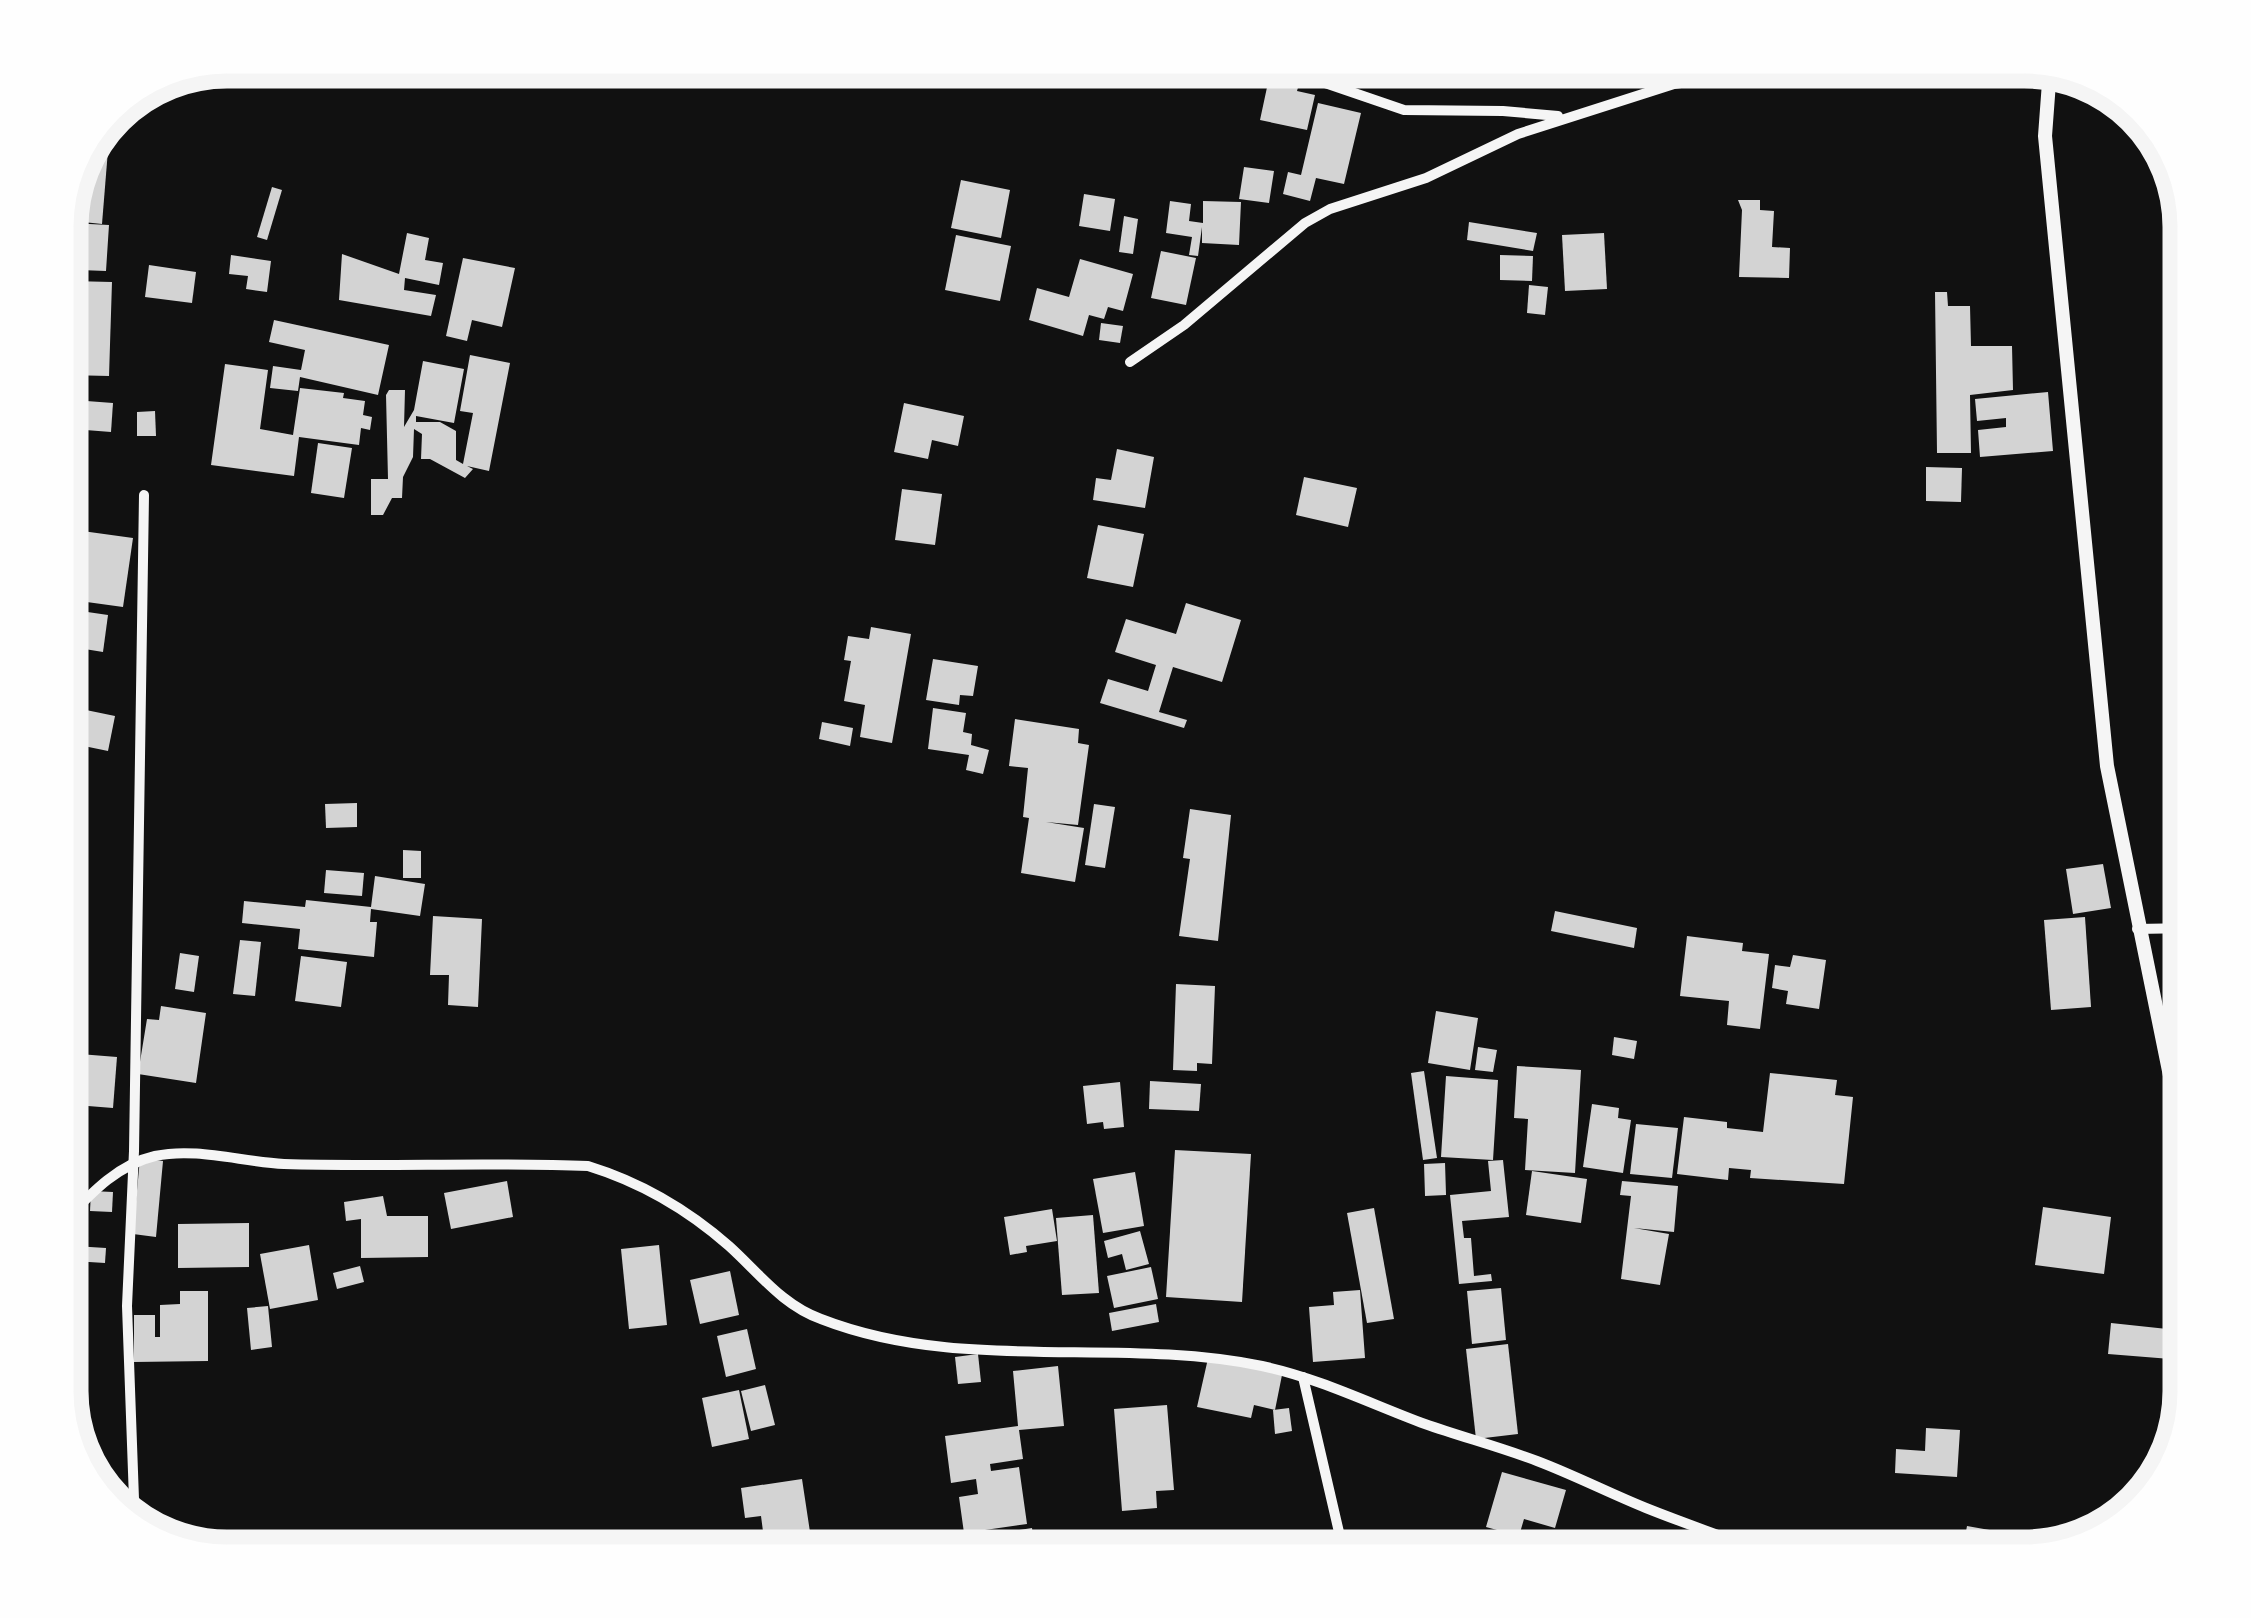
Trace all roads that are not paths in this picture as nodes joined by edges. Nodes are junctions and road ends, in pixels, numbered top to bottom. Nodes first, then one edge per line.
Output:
1 (1320, 81) edge
2 (1695, 81) edge
3 (2049, 84) edge
4 (1565, 117) junction
5 (1130, 362) dead end
6 (144, 495) dead end
7 (2170, 928) edge
8 (2137, 929) junction
9 (2170, 1082) edge
10 (133, 1164) junction
11 (81, 1204) edge
12 (1303, 1377) junction
13 (134, 1503) edge
14 (1341, 1537) edge
15 (1725, 1537) edge

1 - 4 street
2 - 4 street
3 - 8 main road
4 - 5 street
6 - 10 street
7 - 8 street
8 - 9 main road
10 - 11 street
10 - 12 street
10 - 13 street
12 - 14 street
12 - 15 street

